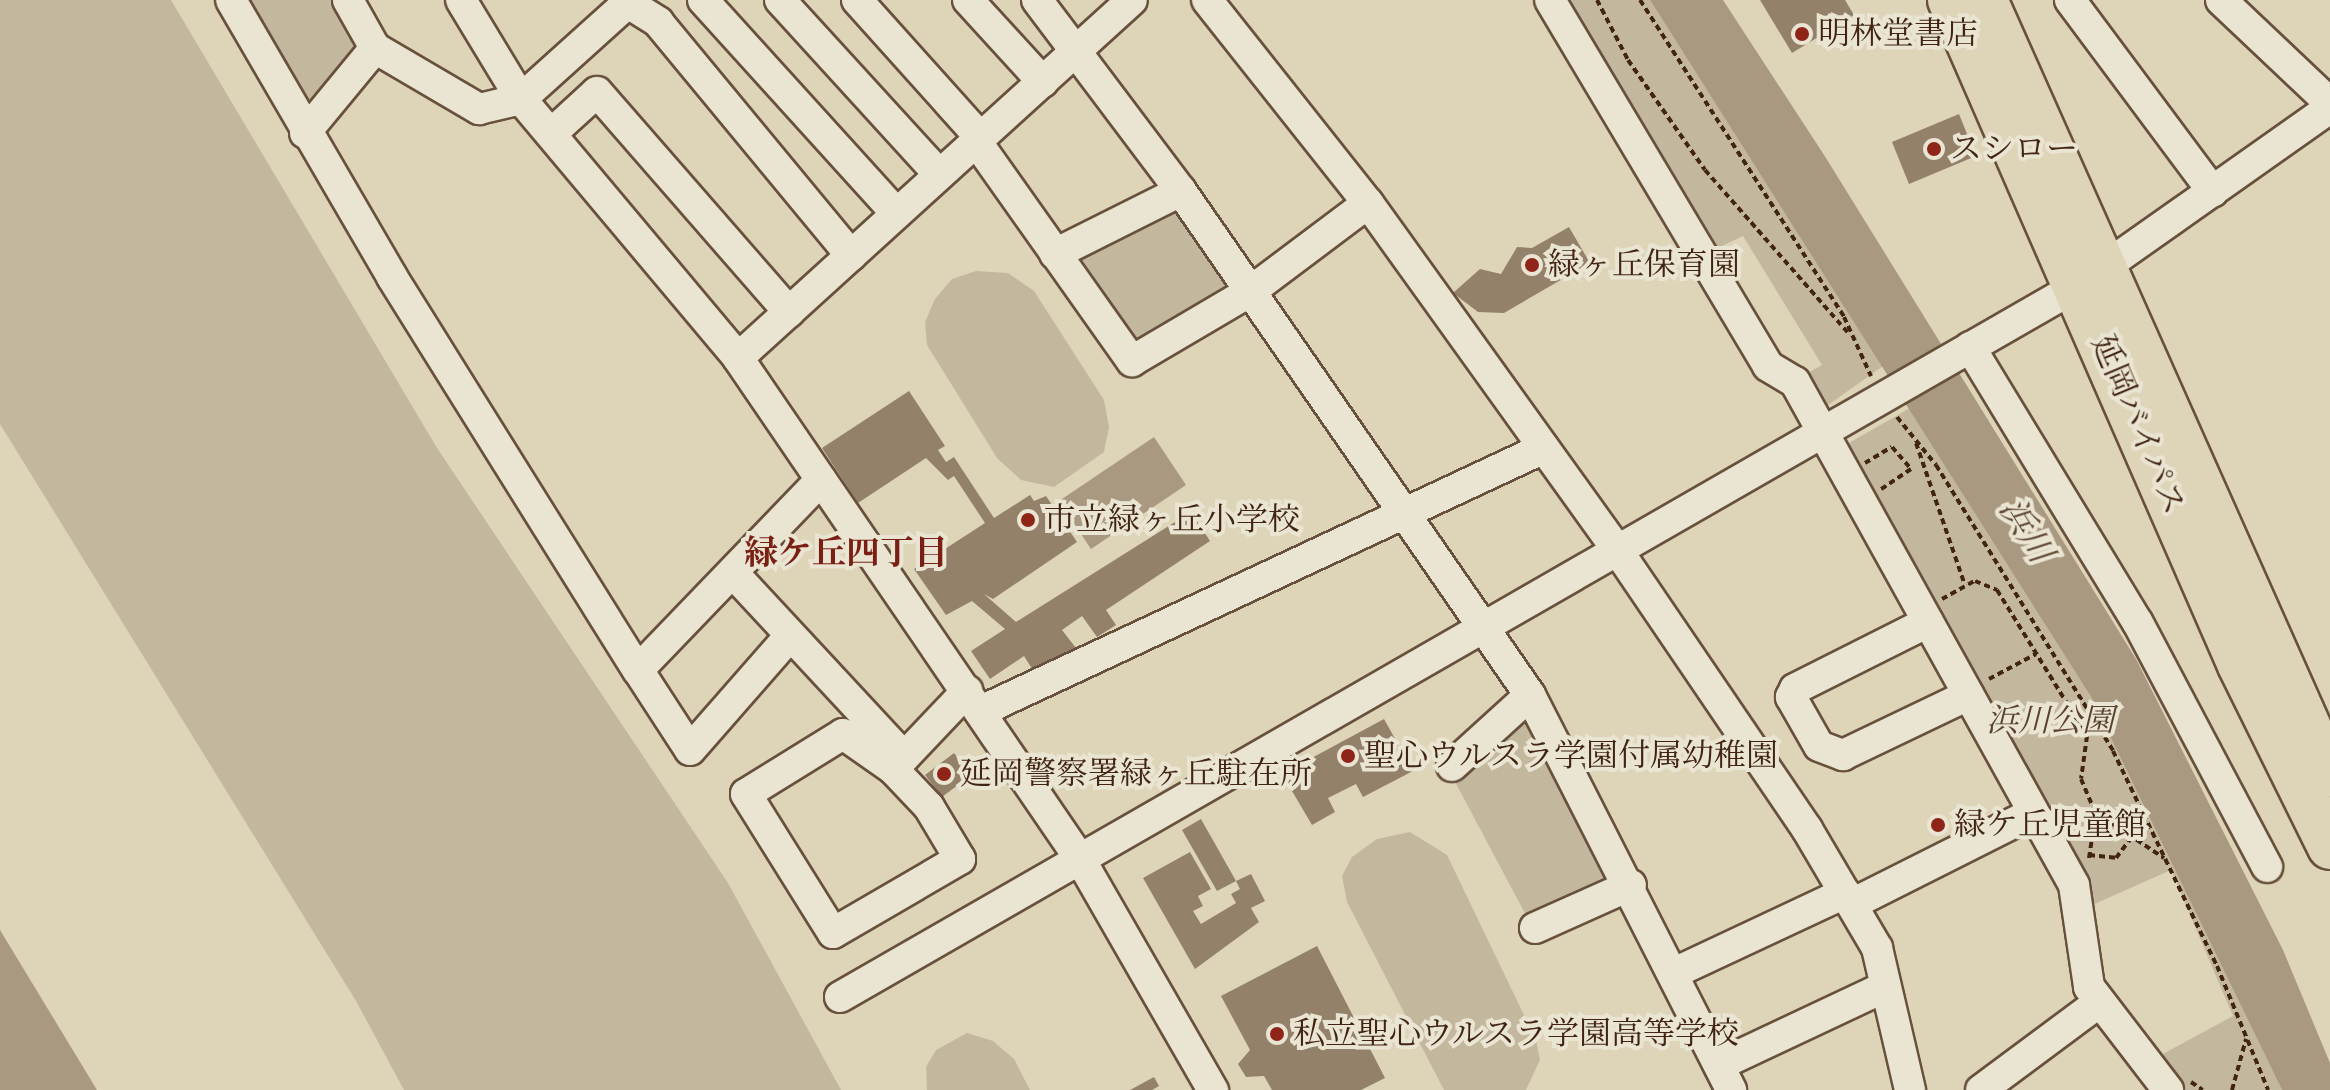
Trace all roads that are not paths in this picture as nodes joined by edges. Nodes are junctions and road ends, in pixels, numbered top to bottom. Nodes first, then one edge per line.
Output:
1 (231, 0) edge
2 (348, 0) edge
3 (461, 0) edge
4 (703, 0) edge
5 (857, 0) edge
6 (968, 0) edge
7 (1037, 0) edge
8 (1132, 0) edge
9 (1207, 0) edge
10 (1550, 0) edge
11 (1950, 0) edge
12 (1985, 0) edge
13 (2070, 0) edge
14 (2221, 0) edge
15 (630, 1) edge
16 (790, 4) edge
17 (375, 48) junction
18 (1079, 49) junction
19 (1043, 82) junction
20 (521, 99) junction
21 (2330, 105) edge
22 (305, 133) junction
23 (551, 134) junction
24 (978, 140) junction
25 (939, 174) junction
26 (1181, 191) junction
27 (2213, 192) junction
28 (1368, 203) junction
29 (896, 213) junction
30 (1055, 254) junction
31 (851, 255) junction
32 (2093, 277) junction
33 (1251, 291) junction
34 (789, 312) junction
35 (1966, 349) junction
36 (738, 358) junction
37 (1825, 436) junction
38 (1544, 448) junction
39 (821, 480) junction
40 (1407, 518) junction
41 (1618, 551) junction
42 (734, 574) junction
43 (1932, 612) junction
44 (1483, 626) junction
45 (788, 638) junction
46 (638, 670) junction
47 (1967, 693) junction
48 (1530, 695) junction
49 (974, 701) junction
50 (898, 763) junction
51 (1452, 766) dead end
52 (2330, 773) edge
53 (2033, 813) junction
54 (2330, 847) edge
55 (1080, 859) junction
56 (2267, 867) dead end
57 (1631, 885) junction
58 (1848, 898) junction
59 (1535, 928) dead end
60 (1674, 973) junction
61 (1885, 987) junction
62 (840, 997) dead end
63 (2098, 1003) junction
64 (1725, 1077) edge
65 (1213, 1090) edge
66 (1910, 1090) edge
67 (1981, 1090) edge
68 (2168, 1090) edge

1 - 22 street
2 - 17 street
3 - 20 street
4 - 29 street
5 - 24 street
6 - 19 street
7 - 18 street
8 - 18 street
9 - 28 street
10 - 37 street
11 - 32 highway, 延岡バイパス
12 - 32 highway, 延岡バイパス
13 - 27 street
14 - 21 street
15 - 20 street
15 - 31 street
16 - 25 street
17 - 20 street
17 - 22 street
18 - 19 street
18 - 26 street
19 - 24 street
20 - 23 street
21 - 27 street
22 - 46 street
23 - 34 street
23 - 36 street
24 - 25 street
24 - 30 street
25 - 29 street
26 - 30 street
26 - 33 street
27 - 32 street
28 - 33 street
28 - 38 street
29 - 31 street
30 - 33 street
31 - 34 street
32 - 35 street
32 - 52 highway, 延岡バイパス
32 - 54 highway, 延岡バイパス
33 - 40 street
34 - 36 street
35 - 37 street
35 - 56 street
36 - 39 street
37 - 41 street
37 - 43 street
38 - 40 street
38 - 41 street
39 - 42 street
39 - 49 street
40 - 44 street
40 - 49 street
41 - 44 street
41 - 58 street
42 - 45 street
42 - 46 street
43 - 47 street
43 - 47 street
44 - 48 street
44 - 55 street
45 - 46 street
45 - 50 street
47 - 53 street
48 - 51 street
48 - 57 street
49 - 50 street
49 - 55 street
50 - 50 street
53 - 58 street
53 - 63 street
55 - 62 street
55 - 65 street
57 - 59 street
57 - 60 street
58 - 60 street
58 - 61 street
60 - 64 street
61 - 64 street
61 - 66 street
63 - 67 street
63 - 68 street

